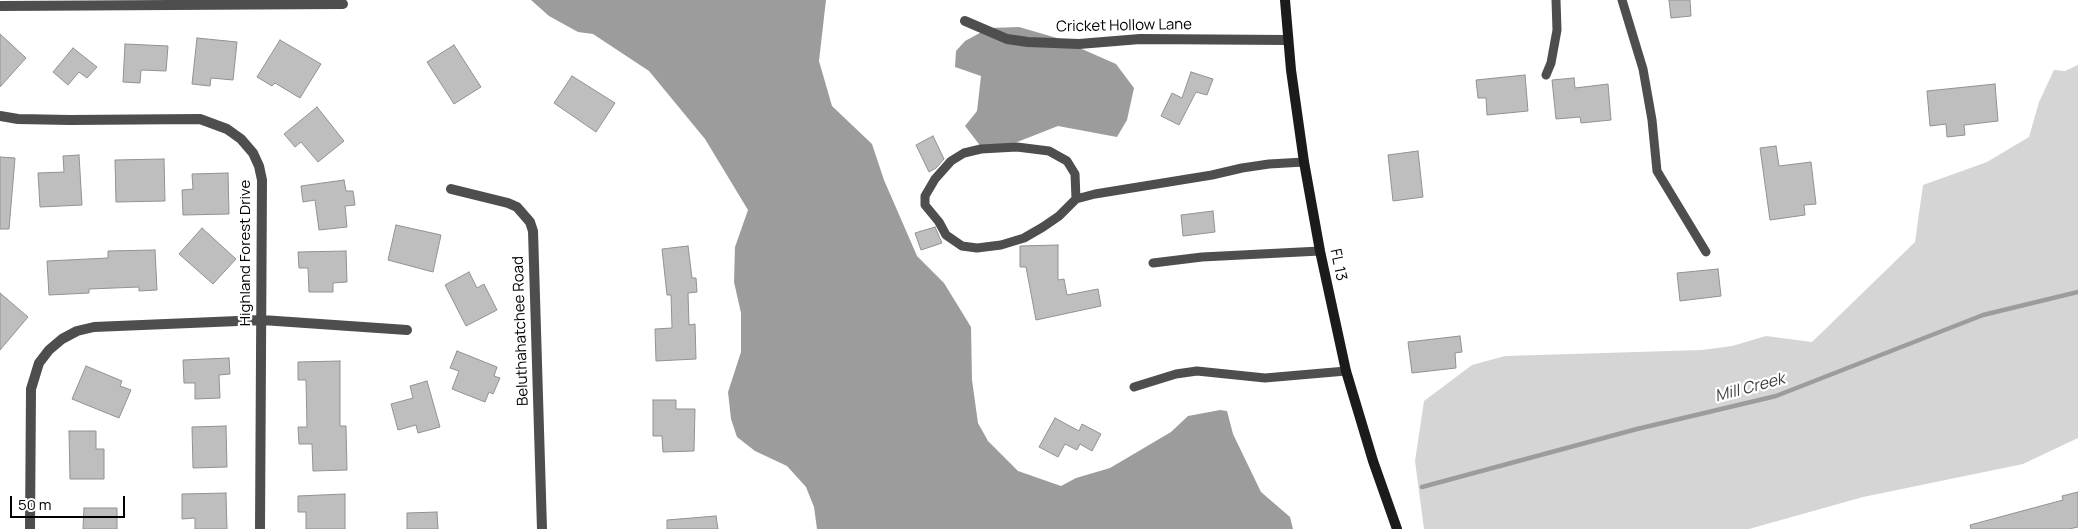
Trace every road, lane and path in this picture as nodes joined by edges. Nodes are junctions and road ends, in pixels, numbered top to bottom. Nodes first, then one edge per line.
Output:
1 (1285, 0) edge
2 (1556, 0) edge
3 (1622, 0) edge
4 (343, 4) dead end
5 (0, 6) edge
6 (964, 21) dead end
7 (1288, 40) junction
8 (1546, 75) dead end
9 (0, 116) edge
10 (1304, 162) junction
11 (451, 189) dead end
12 (1076, 199) junction
13 (1320, 251) junction
14 (1706, 252) dead end
15 (1153, 263) dead end
16 (262, 320) junction
17 (407, 330) dead end
18 (1346, 371) junction
19 (1134, 387) dead end
20 (30, 529) edge
21 (260, 529) edge
22 (542, 529) edge
23 (1397, 529) edge

1 - 7 main road, FL 13
2 - 8 lane
3 - 14 lane
4 - 5 street
6 - 7 street, Cricket Hollow Lane
7 - 10 main road, FL 13
9 - 16 street, Highland Forest Drive
10 - 12 lane
10 - 13 main road, FL 13
11 - 22 street, Beluthahatchee Road
12 - 12 lane
13 - 15 lane
13 - 18 main road, FL 13
16 - 17 street
16 - 20 street
16 - 21 street, Highland Forest Drive
18 - 19 lane
18 - 23 main road, FL 13

